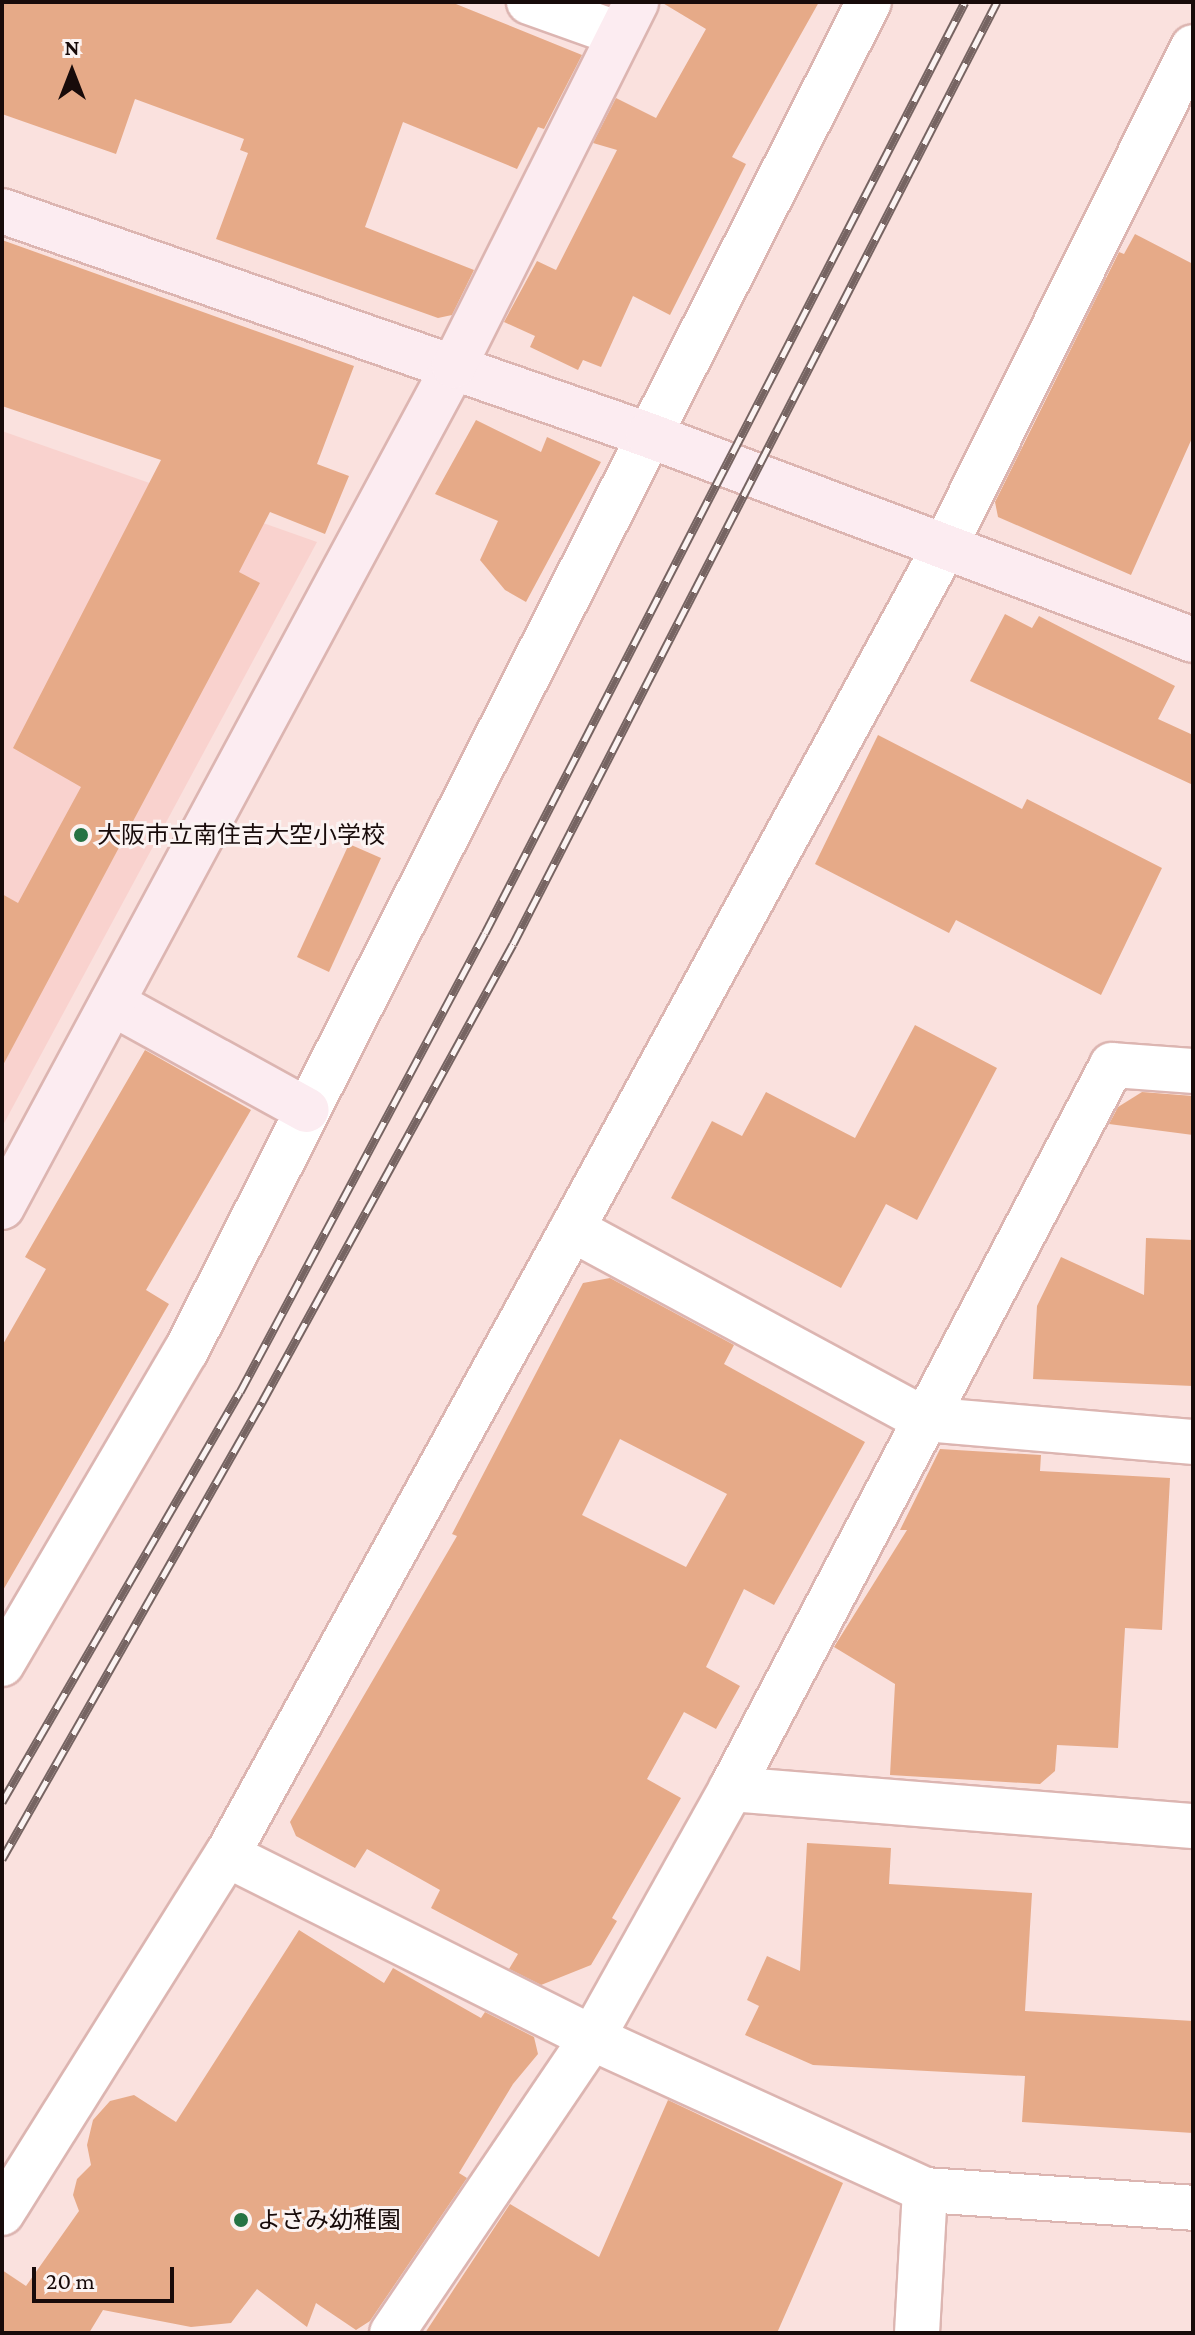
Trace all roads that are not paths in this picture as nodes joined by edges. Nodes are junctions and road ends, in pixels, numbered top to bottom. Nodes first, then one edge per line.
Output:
1 (529, 2) edge
2 (869, 2) edge
3 (628, 18) edge
4 (1193, 47) edge
5 (2, 211) edge
6 (454, 366) junction
7 (648, 435) junction
8 (945, 546) junction
9 (1193, 640) edge
10 (112, 1003) junction
11 (1193, 1071) edge
12 (307, 1110) junction
13 (2, 1207) edge
14 (572, 1229) junction
15 (924, 1419) junction
16 (1193, 1442) edge
17 (2, 1664) edge
18 (731, 1789) junction
19 (1193, 1826) edge
20 (227, 1855) junction
21 (592, 2038) junction
22 (925, 2190) junction
23 (1193, 2208) edge
24 (2, 2213) edge
25 (392, 2333) edge
26 (917, 2333) edge

1 - 3 street
2 - 7 street
3 - 6 street
4 - 8 street
5 - 6 street
6 - 7 street
6 - 10 street
7 - 8 street
7 - 12 street
8 - 9 street
8 - 14 street
10 - 12 street
10 - 13 street
11 - 15 street
12 - 17 street
14 - 15 street
14 - 20 street
15 - 16 street
15 - 18 street
18 - 19 street
18 - 21 street
20 - 21 street
20 - 24 street
21 - 22 street
21 - 25 street
22 - 23 street
22 - 26 street

